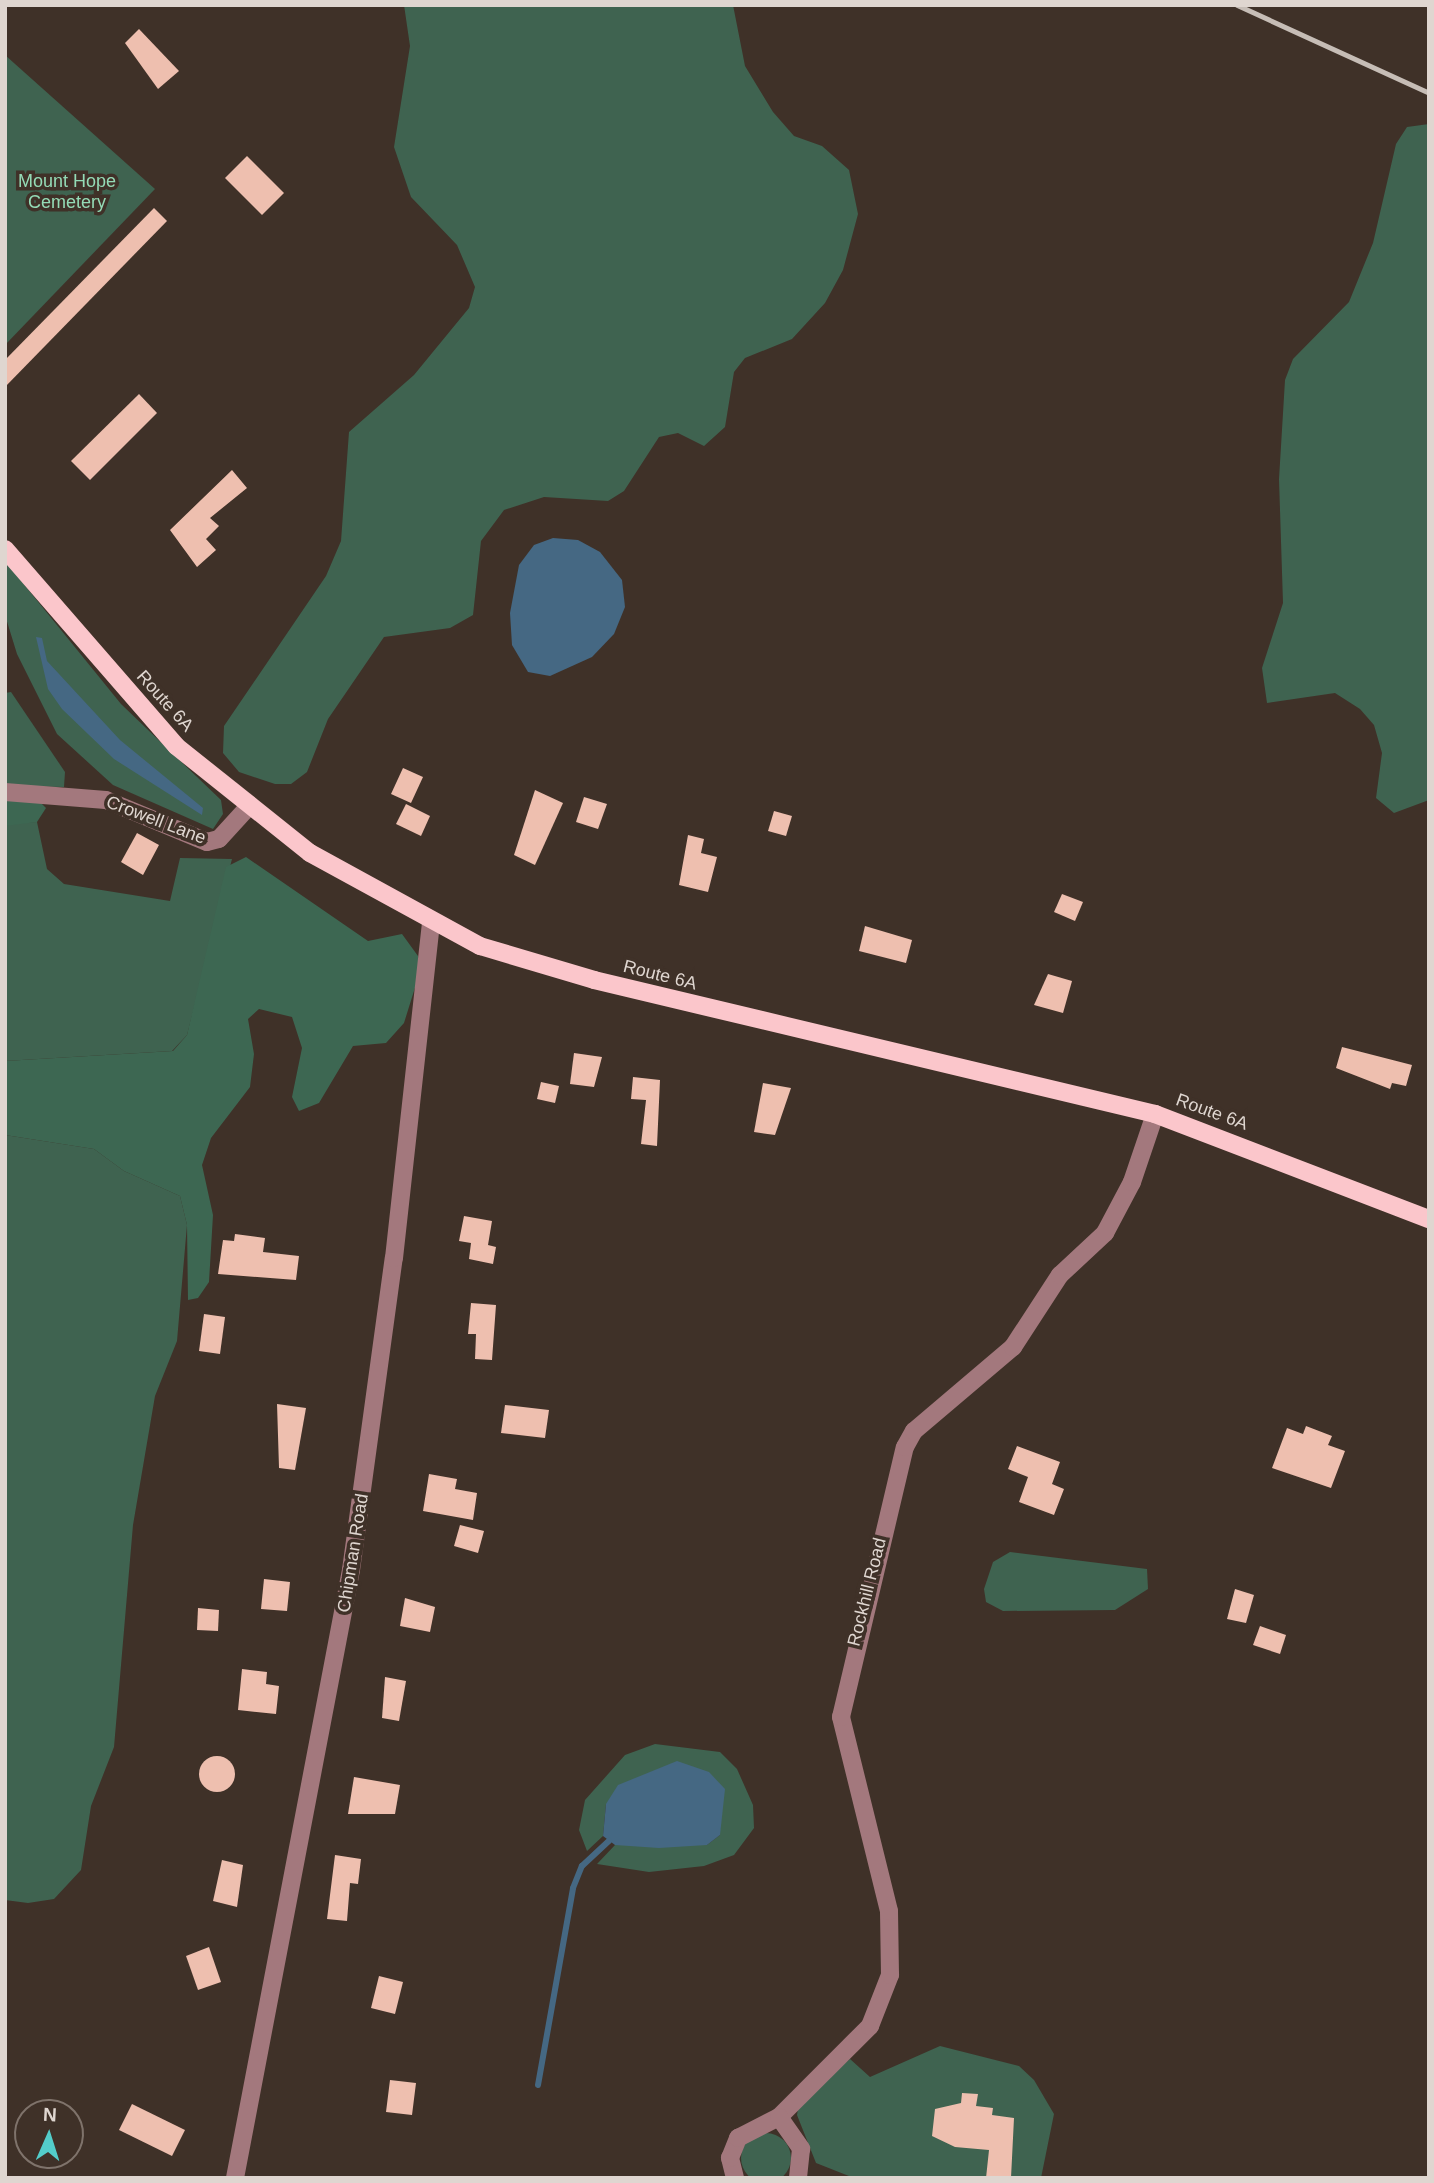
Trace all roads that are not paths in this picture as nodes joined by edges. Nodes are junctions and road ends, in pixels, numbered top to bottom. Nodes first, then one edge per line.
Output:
1 (5, 549) edge
2 (5, 792) edge
3 (250, 805) junction
4 (431, 922) junction
5 (1155, 1114) junction
6 (1429, 1219) edge
7 (779, 2117) junction
8 (234, 2178) edge
9 (735, 2178) edge
10 (798, 2178) edge

1 - 3 main road, Route 6A
2 - 3 street, Crowell Lane
3 - 4 main road, Route 6A
4 - 5 main road, Route 6A
4 - 8 street, Chipman Road
5 - 6 main road, Route 6A
5 - 7 street, Rockhill Road
7 - 9 street, Rockhill Road
7 - 10 street

